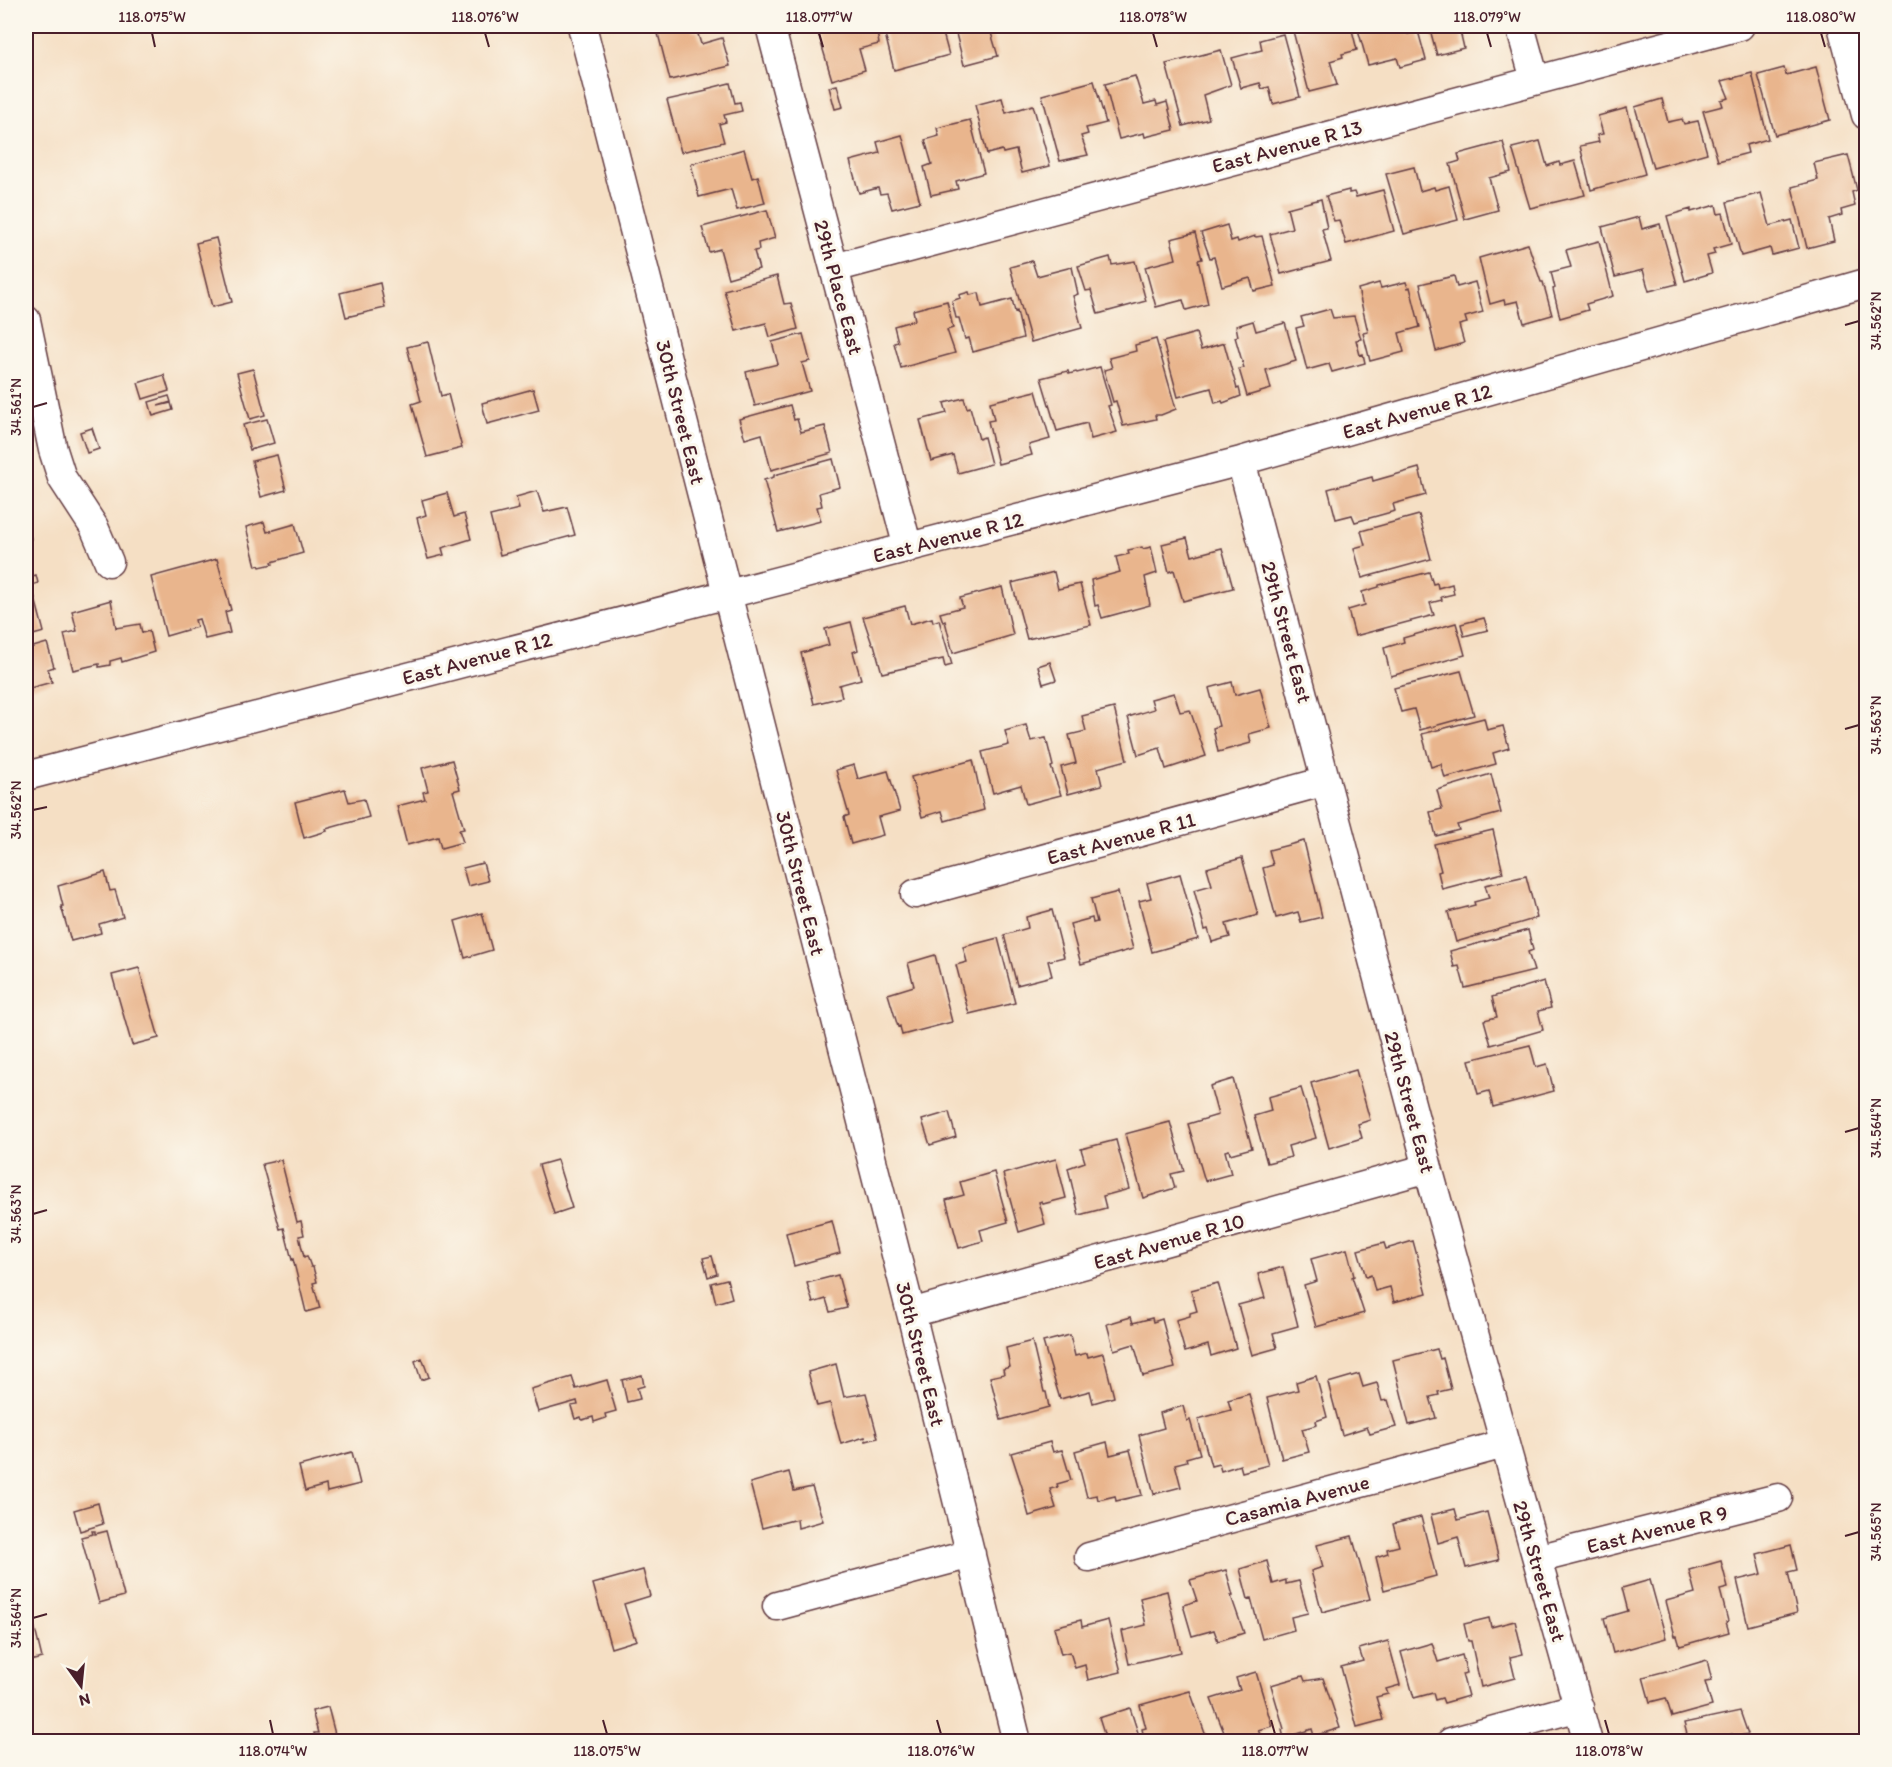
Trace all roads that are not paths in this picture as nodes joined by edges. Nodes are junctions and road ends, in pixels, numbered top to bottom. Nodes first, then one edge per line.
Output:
1 (582, 26) edge
2 (770, 26) edge
3 (1520, 26) edge
4 (1740, 26) edge
5 (1842, 26) edge
6 (1535, 80) junction
7 (1866, 115) edge
8 (834, 268) junction
9 (1866, 283) edge
10 (26, 320) edge
11 (1241, 461) junction
12 (908, 548) junction
13 (109, 562) dead end
14 (728, 593) junction
15 (26, 776) edge
16 (1326, 781) junction
17 (915, 894) dead end
18 (1428, 1168) junction
19 (911, 1313) junction
20 (1504, 1444) junction
21 (1778, 1498) dead end
22 (971, 1554) junction
23 (1089, 1557) dead end
24 (1537, 1559) junction
25 (777, 1606) dead end
26 (1579, 1707) junction
27 (1017, 1742) edge
28 (1451, 1742) edge
29 (1588, 1742) edge

1 - 14 street, 30th Street East
2 - 8 street, 29th Place East
3 - 6 street
4 - 6 street, East Avenue R 13
5 - 7 street
6 - 8 street, East Avenue R 13
8 - 12 street, 29th Place East
9 - 11 street, East Avenue R 12
10 - 13 street
11 - 12 street, East Avenue R 12
11 - 16 street, 29th Street East
12 - 14 street, East Avenue R 12
14 - 15 street, East Avenue R 12
14 - 19 street, 30th Street East
16 - 17 street, East Avenue R 11
16 - 18 street, 29th Street East
18 - 19 street, East Avenue R 10
18 - 20 street, 29th Street East
19 - 22 street, 30th Street East
20 - 23 street, Casamia Avenue
20 - 24 street, 29th Street East
21 - 24 street, East Avenue R 9
22 - 25 street
22 - 27 street, 30th Street East
24 - 26 street, 29th Street East
26 - 28 street
26 - 29 street, 29th Street East

